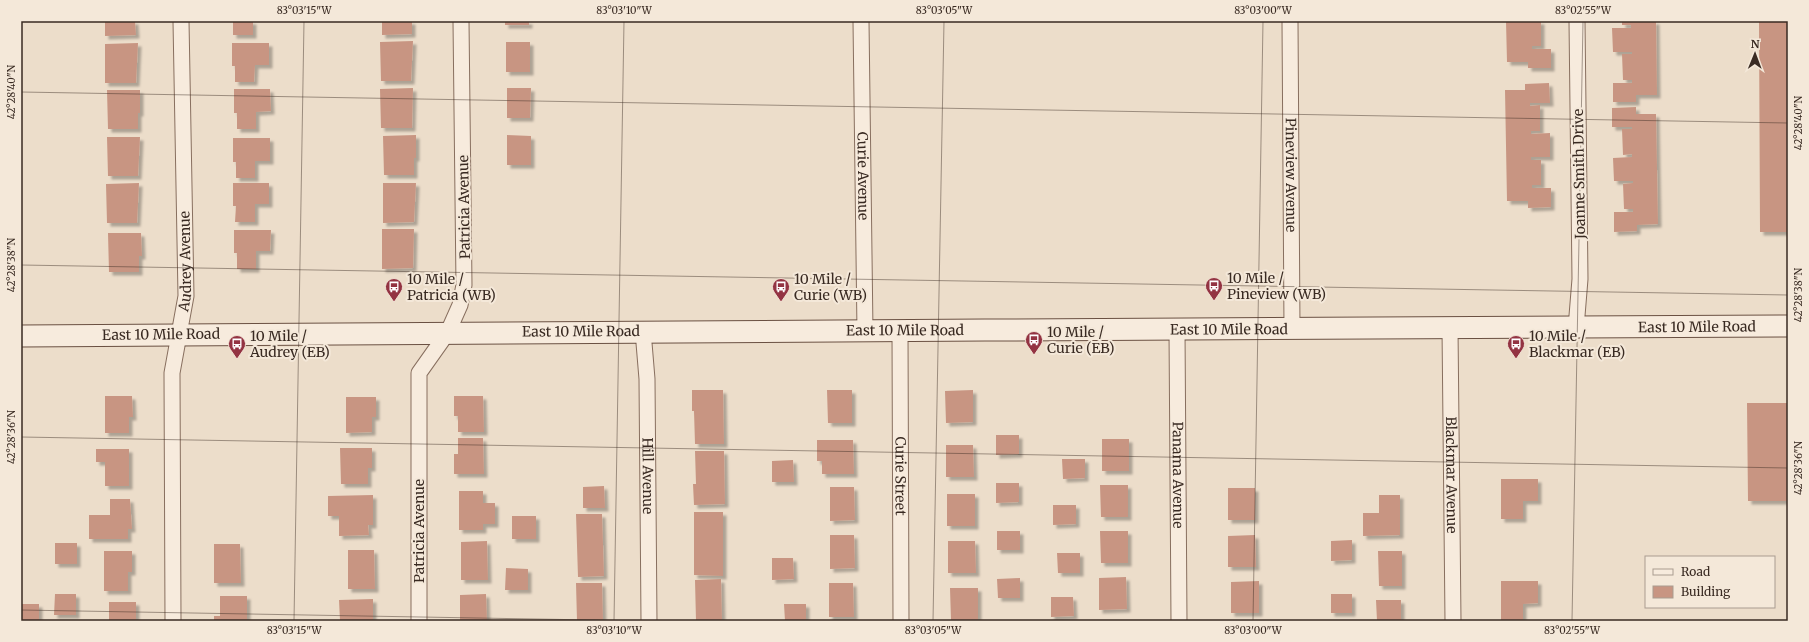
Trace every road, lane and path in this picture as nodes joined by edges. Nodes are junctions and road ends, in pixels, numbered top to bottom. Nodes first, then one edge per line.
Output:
1 (181, 21) edge
2 (461, 21) edge
3 (861, 21) edge
4 (1290, 21) edge
5 (1577, 21) edge
6 (1788, 326) edge
7 (1450, 328) junction
8 (1576, 328) junction
9 (1177, 330) junction
10 (1292, 330) junction
11 (643, 331) junction
12 (900, 331) junction
13 (448, 332) junction
14 (865, 332) junction
15 (180, 334) junction
16 (21, 336) edge
17 (173, 621) edge
18 (419, 621) edge
19 (649, 621) edge
20 (901, 621) edge
21 (1179, 621) edge
22 (1453, 621) edge

1 - 15 street, Audrey Avenue
2 - 13 street, Patricia Avenue
3 - 14 street, Curie Avenue
4 - 10 street, Pineview Avenue
5 - 8 street, Joanne Smith Drive
6 - 8 main road, East 10 Mile Road
7 - 8 main road, East 10 Mile Road
7 - 10 main road, East 10 Mile Road
7 - 22 street, Blackmar Avenue
9 - 10 main road, East 10 Mile Road
9 - 12 main road, East 10 Mile Road
9 - 21 street, Panama Avenue
11 - 13 main road, East 10 Mile Road
11 - 14 main road, East 10 Mile Road
11 - 19 street, Hill Avenue
12 - 14 main road, East 10 Mile Road
12 - 20 street, Curie Street
13 - 15 main road, East 10 Mile Road
13 - 18 street, Patricia Avenue
15 - 16 main road, East 10 Mile Road
15 - 17 street, Audrey Avenue

